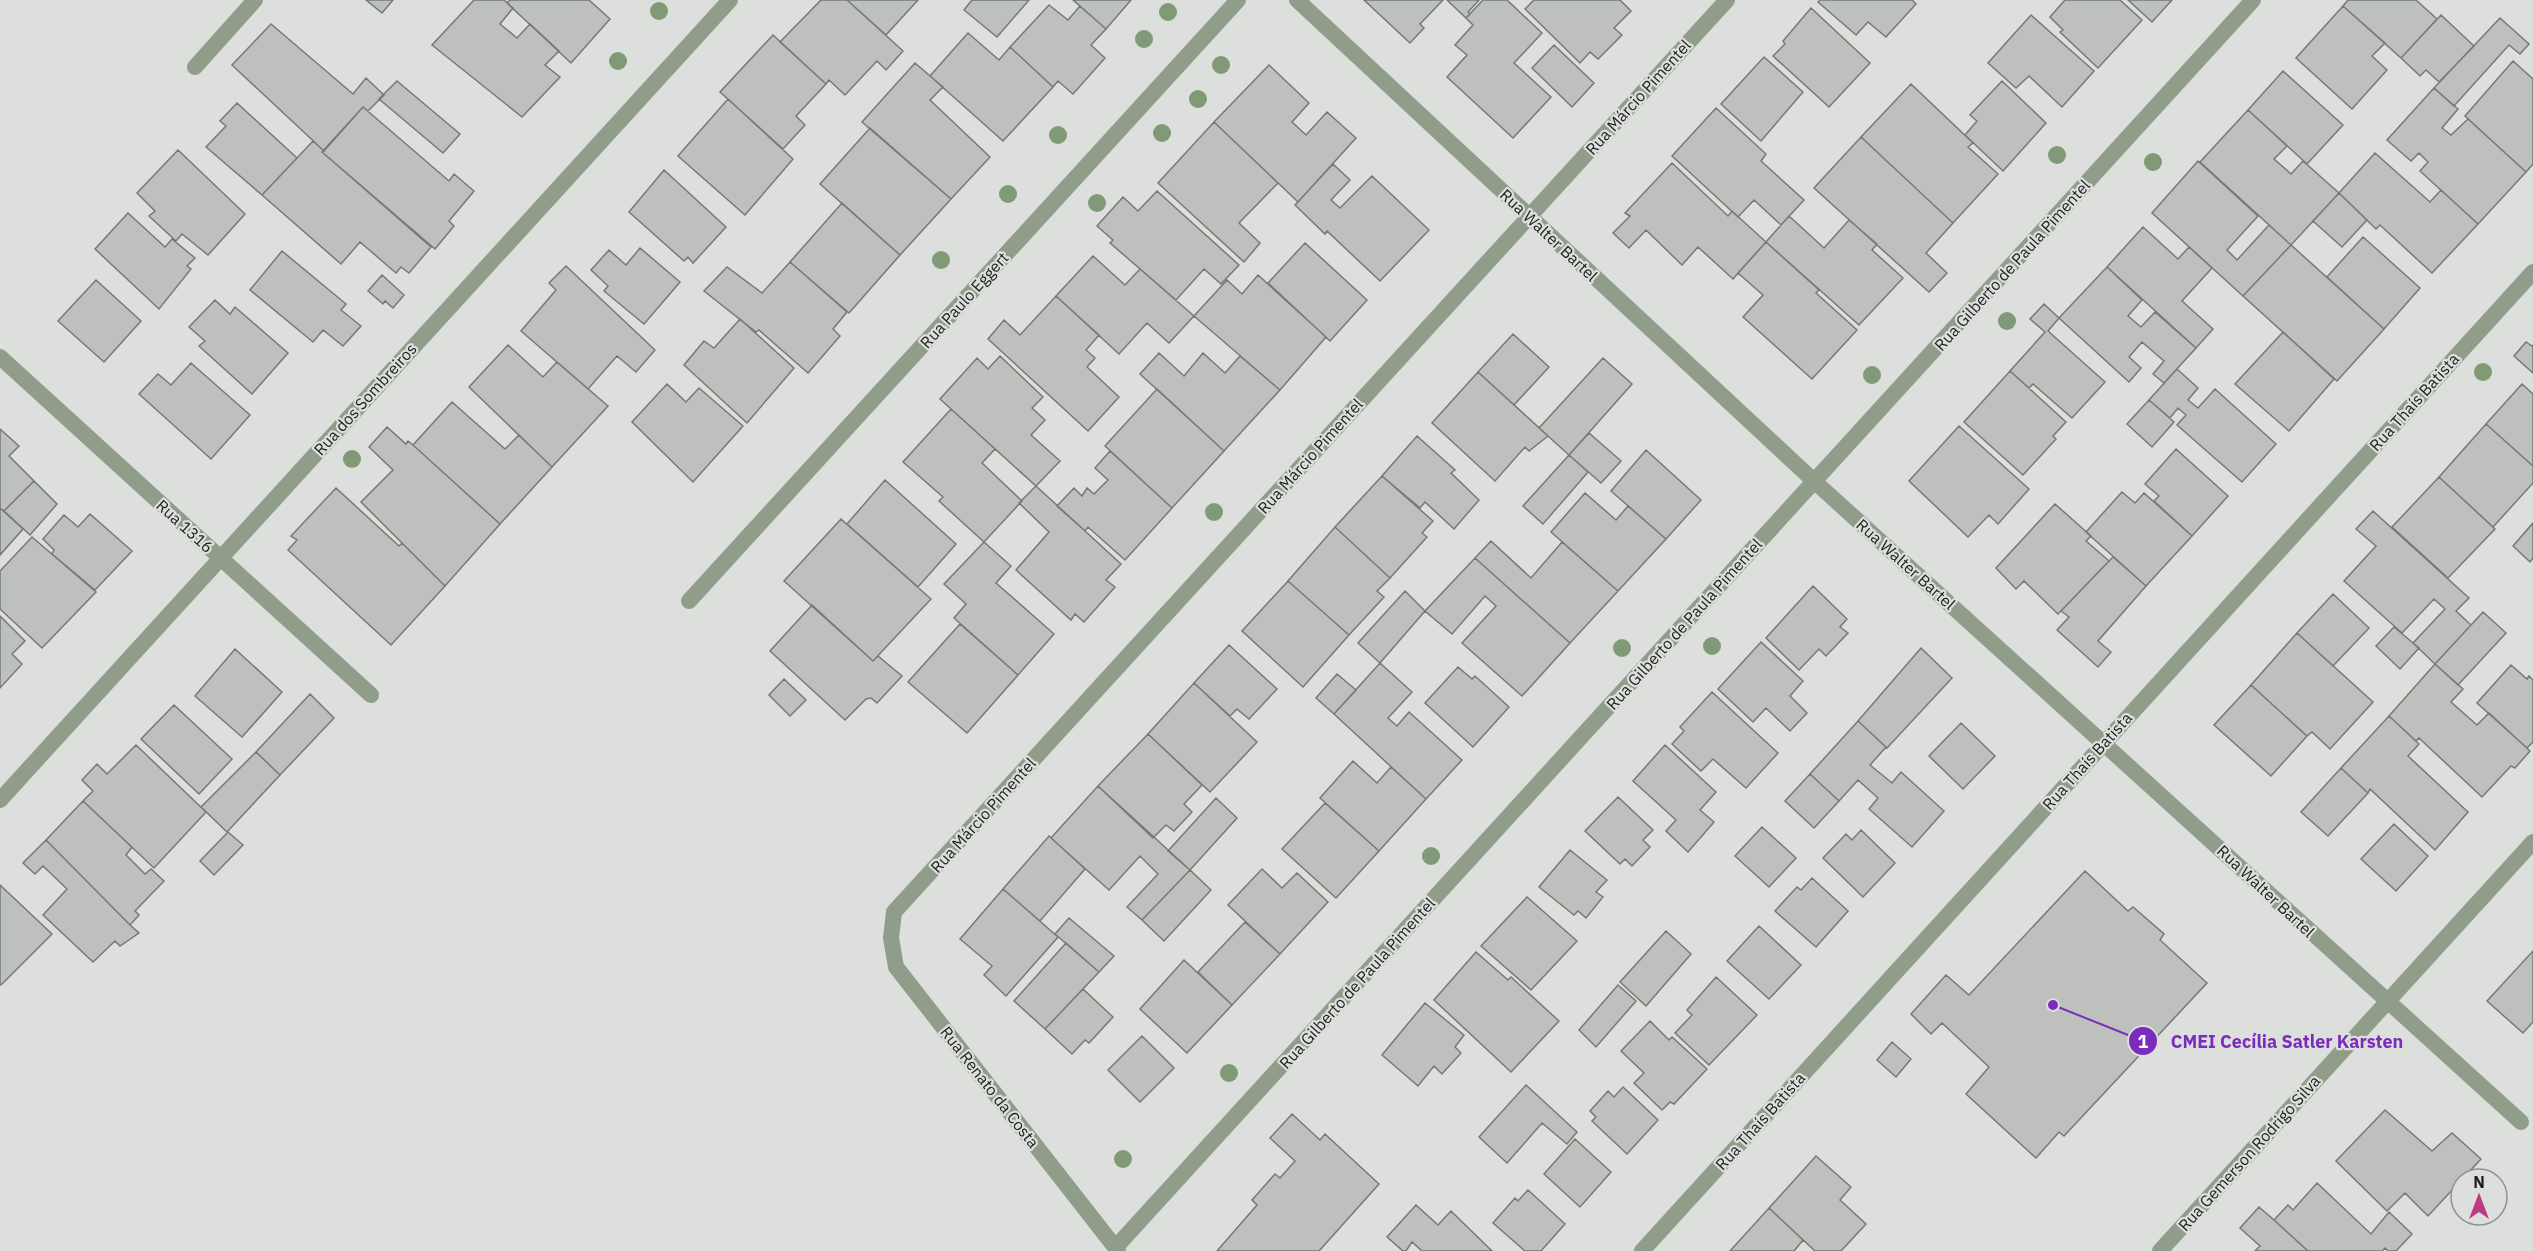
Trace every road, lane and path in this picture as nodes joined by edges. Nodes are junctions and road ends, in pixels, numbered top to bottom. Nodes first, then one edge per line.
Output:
1 (255, 0) edge
2 (730, 0) edge
3 (1238, 0) edge
4 (1297, 0) edge
5 (1727, 0) edge
6 (2253, 0) edge
7 (195, 67) dead end
8 (1529, 217) junction
9 (2533, 272) edge
10 (0, 357) edge
11 (1814, 481) junction
12 (220, 558) junction
13 (689, 601) dead end
14 (370, 695) dead end
15 (2104, 742) junction
16 (0, 800) edge
17 (2533, 842) edge
18 (894, 912) joint
19 (2387, 1002) junction
20 (2521, 1122) dead end
21 (1117, 1249) edge
22 (1642, 1251) edge
23 (2160, 1251) edge

1 - 7 street
2 - 12 street, Rua dos Sombreiros
3 - 13 street, Rua Paulo Eggert
4 - 8 street, Rua Walter Bartel
5 - 8 street, Rua Márcio Pimentel
6 - 11 street, Rua Gilberto de Paula Pimentel
8 - 11 street, Rua Walter Bartel
8 - 18 street, Rua Márcio Pimentel
9 - 15 street, Rua Thaís Batista
10 - 12 street, Rua 1316
11 - 15 street, Rua Walter Bartel
11 - 21 street, Rua Gilberto de Paula Pimentel
12 - 14 street, Rua 1316
12 - 16 street, Rua dos Sombreiros
15 - 19 street, Rua Walter Bartel
15 - 22 street, Rua Thaís Batista
17 - 19 street, Rua Gemerson Rodrigo Silva
18 - 21 street, Rua Renato da Costa
19 - 20 street, Rua Walter Bartel
19 - 23 street, Rua Gemerson Rodrigo Silva

